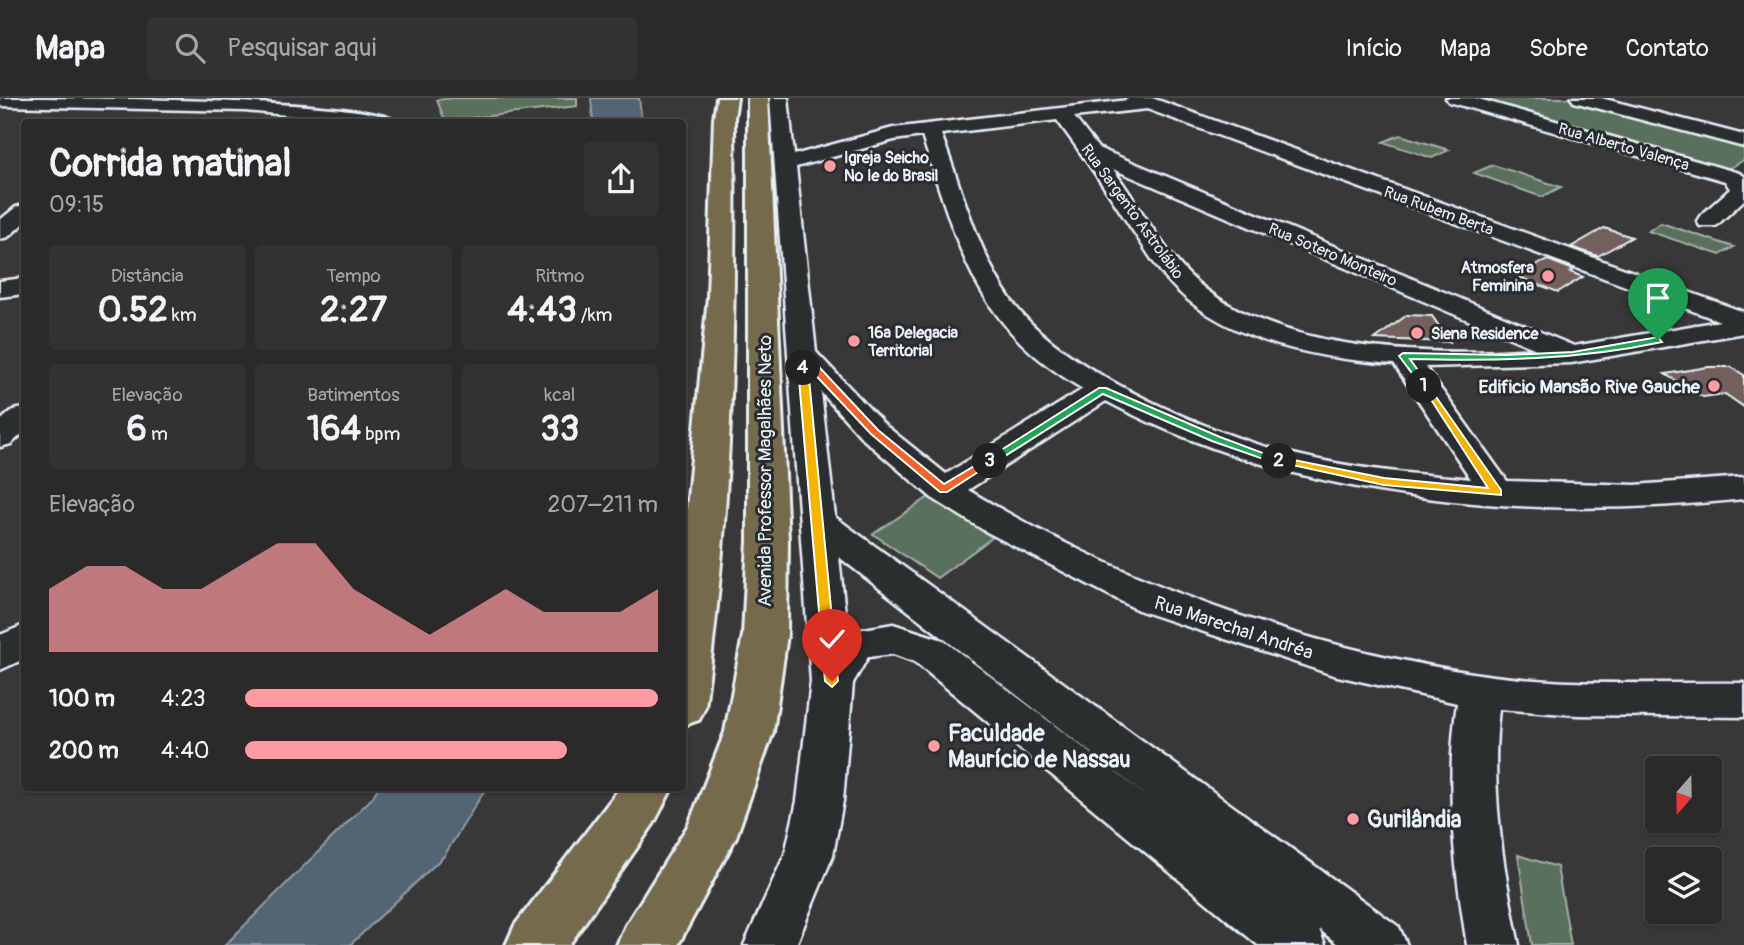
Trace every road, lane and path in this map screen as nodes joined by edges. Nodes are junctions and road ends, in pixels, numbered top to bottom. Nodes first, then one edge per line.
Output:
1 (727, 98) edge
2 (758, 98) edge
3 (779, 98) edge
4 (1455, 98) edge
5 (1580, 98) edge
6 (290, 100) junction
7 (1141, 100) edge
8 (0, 101) edge
9 (117, 101) junction
10 (1062, 114) junction
11 (108, 119) edge
12 (278, 119) edge
13 (378, 119) edge
14 (930, 130) junction
15 (1744, 141) edge
16 (1092, 153) junction
17 (1738, 174) edge
18 (778, 182) junction
19 (21, 214) edge
20 (1708, 221) dead end
21 (0, 232) edge
22 (21, 286) edge
23 (0, 289) edge
24 (1744, 323) edge
25 (802, 354) junction
26 (1573, 355) junction
27 (1403, 356) junction
28 (1103, 390) junction
29 (21, 420) edge
30 (0, 437) edge
31 (1744, 488) edge
32 (944, 490) junction
33 (1497, 492) junction
34 (816, 521) junction
35 (21, 642) edge
36 (0, 654) edge
37 (686, 681) edge
38 (832, 681) junction
39 (1480, 691) junction
40 (1744, 700) edge
41 (645, 791) edge
42 (535, 945) edge
43 (646, 945) edge
44 (770, 945) edge
45 (1299, 945) edge
46 (1381, 945) edge
47 (1493, 945) edge

1 - 37 main road
2 - 18 main road, Avenida Professor Magalhães Neto
3 - 18 street, Avenida Professor Magalhães Neto
4 - 17 street, Rua Alberto Valença
5 - 15 street
6 - 9 street
6 - 12 street
6 - 13 street
7 - 10 street
7 - 24 street, Rua Rubem Berta
8 - 9 street
9 - 11 street
10 - 14 street
10 - 16 street, Rua Sargento Astrolábio
14 - 18 street
14 - 28 street
16 - 26 street, Rua Sotero Monteiro
16 - 27 street, Rua Sargento Astrolábio
17 - 20 street, Rua Alberto Valença
18 - 25 street, Avenida Professor Magalhães Neto
18 - 43 main road, Avenida Professor Magalhães Neto
19 - 21 street
22 - 23 street
24 - 26 street, Rua Sargento Astrolábio
25 - 32 street, Rua Marechal Andréa
25 - 34 street, Avenida Professor Magalhães Neto
26 - 27 street, Rua Sargento Astrolábio
27 - 33 street
28 - 32 street
28 - 33 street
29 - 30 street
31 - 33 street
32 - 39 street, Rua Marechal Andréa
34 - 38 street, Avenida Professor Magalhães Neto
34 - 46 street
35 - 36 street
38 - 44 street, Avenida Professor Magalhães Neto
38 - 45 street
39 - 40 street, Rua Marechal Andréa
39 - 47 street
41 - 42 main road

